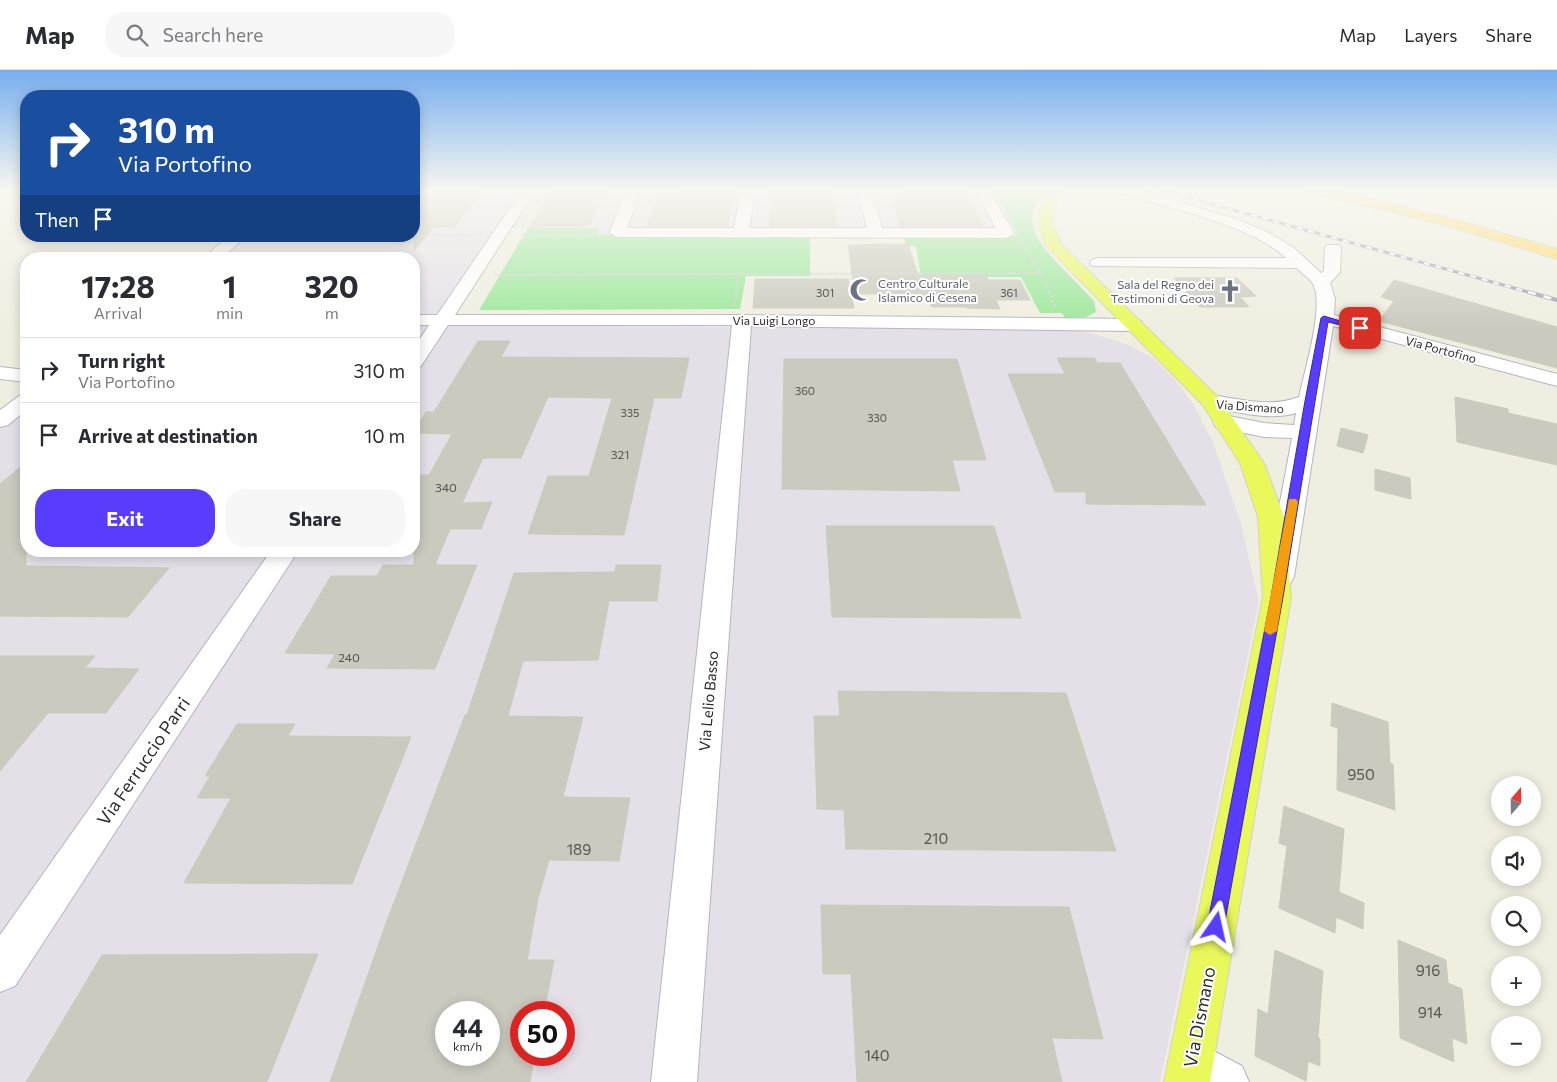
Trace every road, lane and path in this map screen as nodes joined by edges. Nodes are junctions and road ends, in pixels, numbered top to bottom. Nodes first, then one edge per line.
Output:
1 (499, 236) edge
2 (1017, 236) edge
3 (1050, 236) edge
4 (1264, 236) edge
5 (1500, 236) edge
6 (1509, 236) edge
7 (1536, 236) edge
8 (231, 242) edge
9 (1557, 243) edge
10 (1333, 248) dead end
11 (219, 252) edge
12 (1557, 252) edge
13 (1098, 263) dead end
14 (1301, 263) junction
15 (739, 273) junction
16 (887, 273) junction
17 (1041, 274) junction
18 (472, 275) junction
19 (1321, 282) junction
20 (1324, 318) junction
21 (420, 320) edge
22 (442, 320) junction
23 (737, 320) junction
24 (897, 321) junction
25 (1064, 324) junction
26 (1134, 325) junction
27 (420, 353) edge
28 (0, 373) edge
29 (20, 375) edge
30 (1557, 380) edge
31 (1309, 401) junction
32 (20, 405) edge
33 (1218, 411) junction
34 (0, 420) edge
35 (1304, 430) junction
36 (281, 557) edge
37 (1277, 597) junction
38 (0, 971) edge
39 (1201, 1076) edge
40 (674, 1082) edge

1 - 18 street
2 - 17 path
3 - 26 main road
4 - 14 street
5 - 12 highway
6 - 12 highway
7 - 9 highway
8 - 11 street
10 - 19 street
13 - 14 street
14 - 19 street
15 - 16 path
15 - 18 path
15 - 23 path
16 - 17 path
16 - 24 path
17 - 25 path
18 - 22 street
19 - 20 street, Via Dismano
20 - 30 street, Via Portofino
20 - 31 street, Via Dismano
21 - 22 street, Via Luigi Longo
22 - 23 street, Via Luigi Longo
22 - 27 street
23 - 24 street, Via Luigi Longo
23 - 40 street, Via Lelio Basso
24 - 25 street, Via Luigi Longo
25 - 26 street, Via Luigi Longo
26 - 33 main road
28 - 29 street
31 - 33 street, Via Dismano
31 - 35 street, Via Dismano
32 - 34 street
33 - 35 street, Via Dismano
33 - 37 main road, Via Dismano
35 - 37 street, Via Dismano
36 - 38 street, Via Ferruccio Parri
37 - 39 main road, Via Dismano

